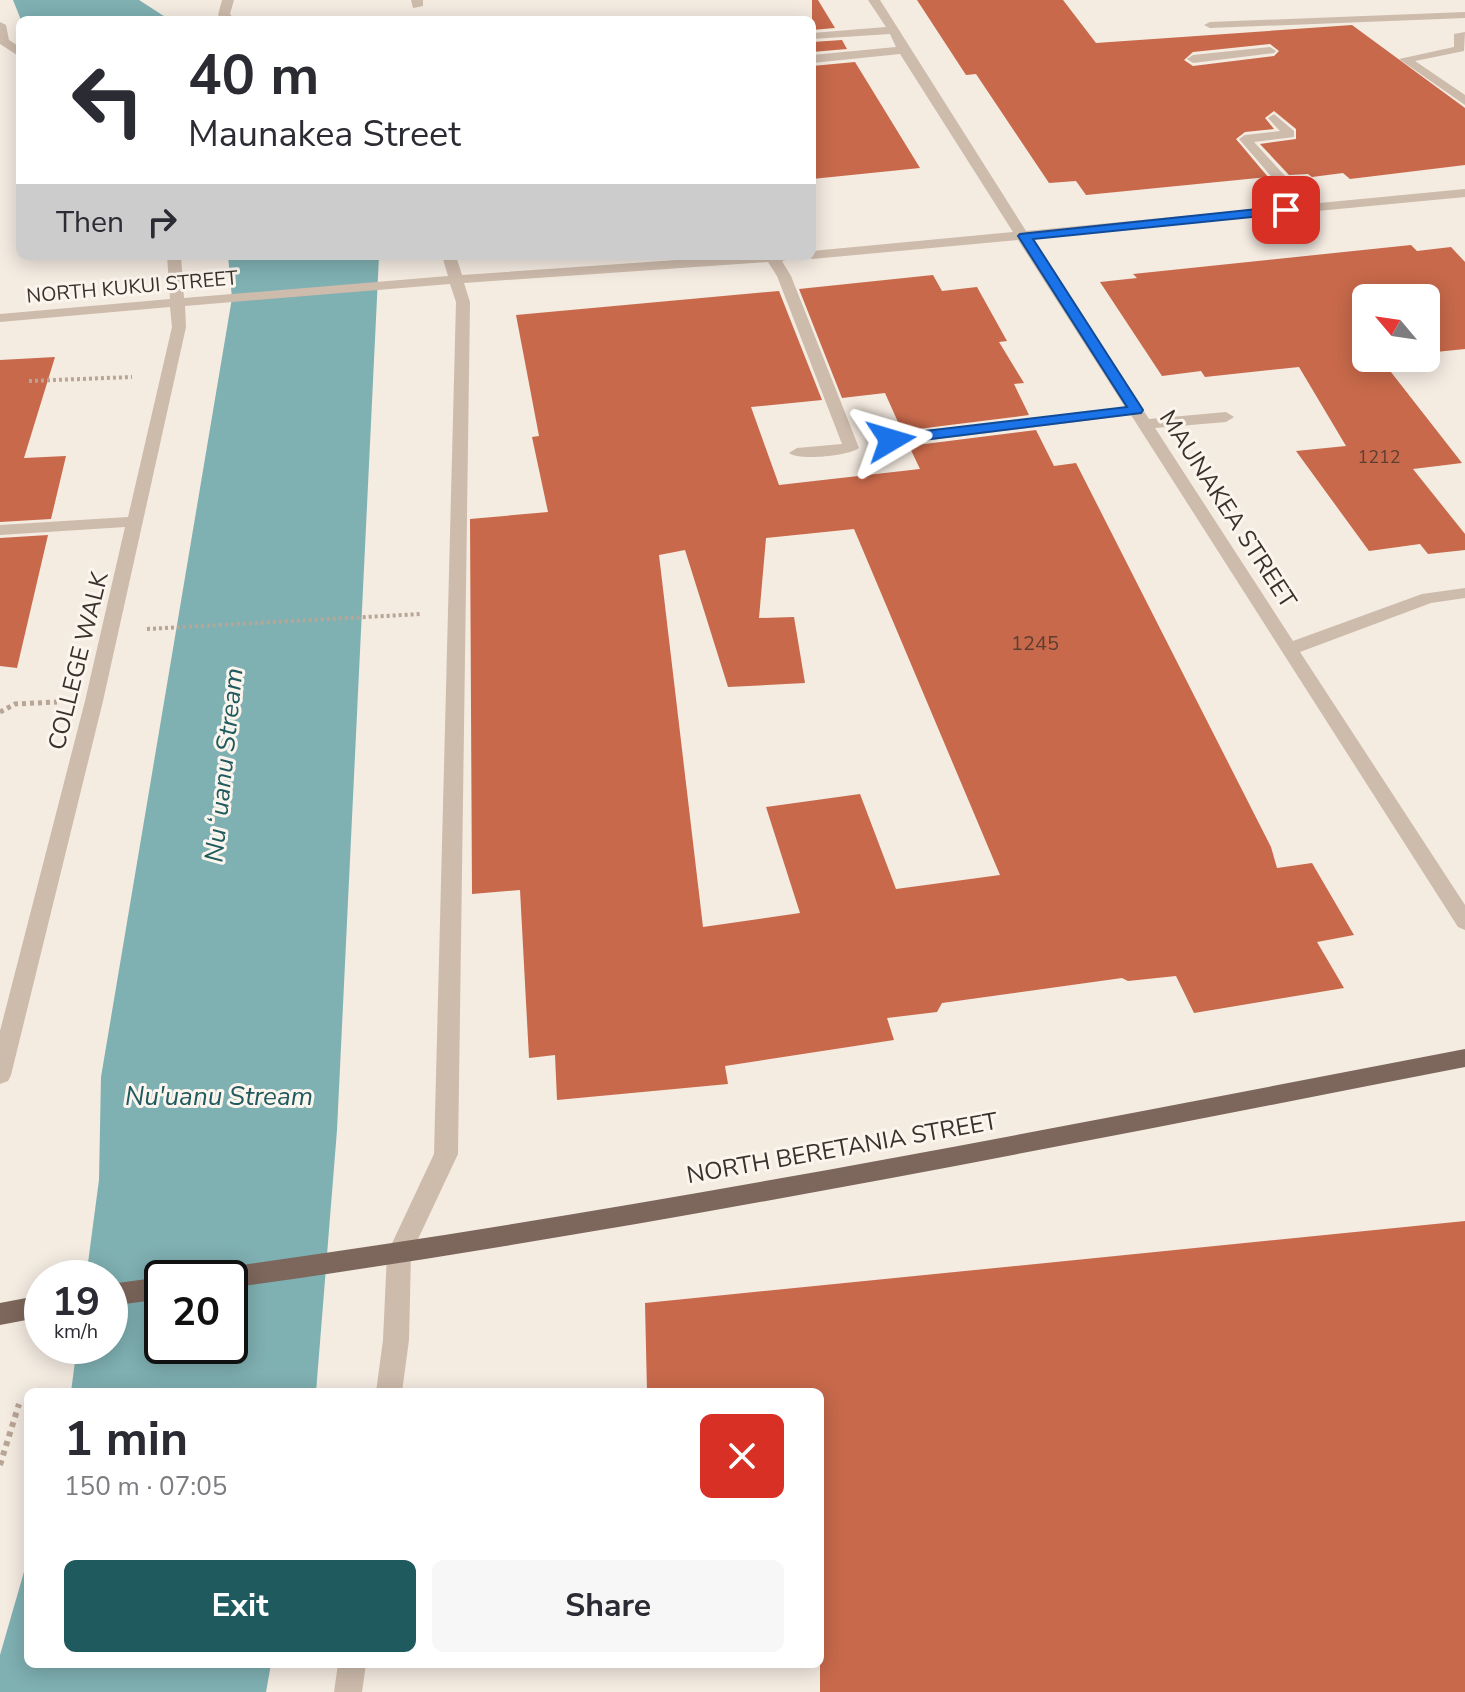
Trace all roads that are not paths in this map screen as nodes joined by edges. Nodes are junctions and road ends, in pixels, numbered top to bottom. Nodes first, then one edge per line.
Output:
1 (874, 0) edge
2 (1465, 15) edge
3 (0, 25) edge
4 (1210, 25) dead end
5 (894, 30) junction
6 (1465, 35) edge
7 (816, 36) edge
8 (16, 50) edge
9 (903, 50) junction
10 (1270, 51) dead end
11 (816, 59) edge
12 (1193, 59) dead end
13 (1465, 101) edge
14 (1274, 118) dead end
15 (1289, 188) dead end
16 (1465, 193) edge
17 (1024, 236) junction
18 (816, 255) edge
19 (174, 260) edge
20 (450, 260) edge
21 (669, 260) edge
22 (774, 260) edge
23 (457, 280) junction
24 (179, 304) junction
25 (0, 318) edge
26 (1140, 417) junction
27 (1226, 417) dead end
28 (891, 440) dead end
29 (797, 453) dead end
30 (136, 521) junction
31 (0, 530) edge
32 (1465, 593) edge
33 (1290, 649) junction
34 (1465, 922) edge
35 (1465, 1058) edge
36 (0, 1075) edge
37 (399, 1254) junction
38 (248, 1275) edge
39 (24, 1309) edge
40 (0, 1314) edge
41 (390, 1388) edge
42 (351, 1668) edge
43 (348, 1692) edge

1 - 5 street, MAUNAKEA STREET
2 - 4 street
3 - 8 street
5 - 7 street
5 - 9 street, MAUNAKEA STREET
6 - 13 street
9 - 11 street
9 - 17 street, MAUNAKEA STREET
10 - 12 street
14 - 15 street
16 - 17 street
17 - 18 street
17 - 26 street, MAUNAKEA STREET
19 - 24 street, COLLEGE WALK
20 - 23 street
21 - 23 street, NORTH KUKUI STREET
22 - 29 street
23 - 24 street, NORTH KUKUI STREET
23 - 37 street
24 - 25 street, NORTH KUKUI STREET
24 - 30 street, COLLEGE WALK
26 - 27 street
26 - 28 street
26 - 33 street, MAUNAKEA STREET
30 - 31 street
30 - 36 street, COLLEGE WALK
32 - 33 street
33 - 34 street, MAUNAKEA STREET
35 - 37 main road, NORTH BERETANIA STREET
37 - 38 main road, NORTH BERETANIA STREET
37 - 41 street
39 - 40 main road
42 - 43 street

